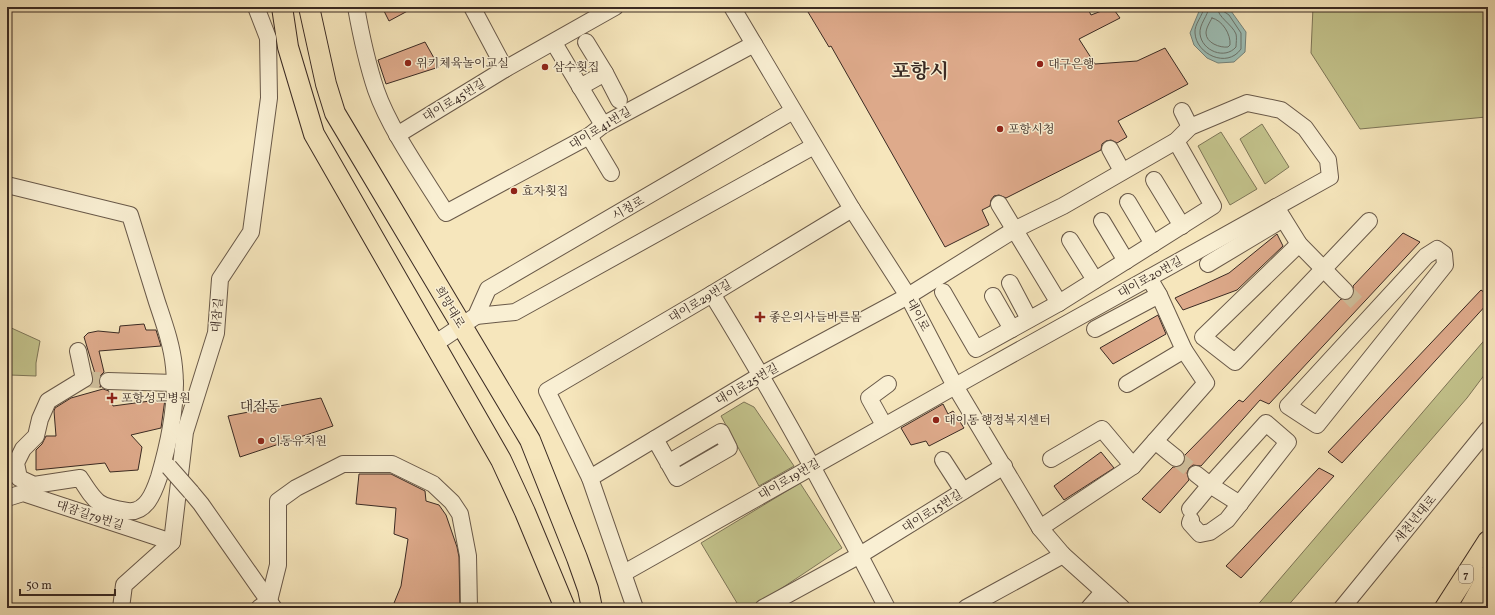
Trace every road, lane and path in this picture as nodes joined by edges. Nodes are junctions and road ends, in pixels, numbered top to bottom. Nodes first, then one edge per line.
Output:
1 (256, 7) edge
2 (282, 7) edge
3 (310, 7) edge
4 (356, 7) edge
5 (472, 7) edge
6 (615, 7) edge
7 (732, 7) edge
8 (594, 12) edge
9 (586, 42) dead end
10 (554, 43) junction
11 (754, 44) junction
12 (506, 69) junction
13 (605, 73) junction
14 (580, 87) junction
15 (619, 100) dead end
16 (793, 111) junction
17 (1182, 111) dead end
18 (603, 125) junction
19 (1190, 127) junction
20 (397, 134) junction
21 (588, 136) junction
22 (1176, 141) junction
23 (814, 146) junction
24 (1110, 149) dead end
25 (1122, 171) junction
26 (611, 173) dead end
27 (1154, 180) dead end
28 (7, 185) edge
29 (1128, 202) dead end
30 (999, 204) dead end
31 (852, 209) junction
32 (1279, 213) junction
33 (1102, 220) dead end
34 (1369, 221) dead end
35 (1182, 226) junction
36 (1014, 230) junction
37 (1070, 240) dead end
38 (1153, 244) junction
39 (1299, 244) junction
40 (1126, 261) junction
41 (1208, 264) dead end
42 (1323, 268) junction
43 (1149, 278) junction
44 (1095, 280) junction
45 (1010, 283) dead end
46 (1346, 291) tunnel mouth
47 (943, 292) dead end
48 (712, 294) junction
49 (1159, 295) junction
50 (908, 296) junction
51 (993, 296) dead end
52 (1059, 303) junction
53 (1366, 311) joint
54 (1029, 319) junction
55 (469, 321) junction
56 (1095, 329) dead end
57 (1012, 330) junction
58 (433, 345) junction
59 (1184, 350) junction
60 (78, 351) dead end
61 (761, 374) junction
62 (108, 381) tunnel mouth
63 (174, 383) junction
64 (888, 384) dead end
65 (1127, 384) dead end
66 (955, 386) junction
67 (884, 425) junction
68 (1488, 429) edge
69 (655, 439) junction
70 (1155, 441) junction
71 (1176, 458) tunnel mouth
72 (1051, 459) dead end
73 (943, 460) dead end
74 (668, 463) dead end
75 (166, 464) junction
76 (812, 466) junction
77 (1004, 466) junction
78 (1133, 466) junction
79 (1196, 474) tunnel mouth
80 (590, 478) junction
81 (1210, 485) junction
82 (963, 491) junction
83 (7, 498) edge
84 (1240, 504) junction
85 (1040, 528) junction
86 (1488, 541) edge
87 (172, 542) junction
88 (860, 555) junction
89 (1063, 555) junction
90 (624, 573) junction
91 (1488, 576) edge
92 (1103, 592) junction
93 (267, 606) edge
94 (121, 608) edge
95 (469, 608) edge
96 (565, 608) edge
97 (592, 608) edge
98 (635, 608) edge
99 (762, 608) edge
100 (887, 608) edge
101 (966, 608) edge
102 (1089, 608) edge
103 (1122, 608) edge
104 (1342, 608) edge
105 (1445, 608) edge
106 (1470, 608) edge

1 - 87 street, 대잠길
2 - 58 main road
3 - 55 main road, 희망대로
4 - 20 street
5 - 12 street
6 - 8 street, 대이로45번길
7 - 11 street, 대이로
8 - 10 street, 대이로45번길
9 - 13 street
10 - 12 street, 대이로45번길
10 - 14 street
11 - 16 street, 대이로
11 - 18 street, 대이로41번길
12 - 20 street, 대이로45번길
13 - 14 street
13 - 15 street
14 - 18 street
16 - 23 street, 대이로
16 - 55 street, 시청로
17 - 19 street
18 - 21 street, 대이로41번길
19 - 22 street, 대이로25번길
19 - 32 street, 대이로20번길
20 - 21 street, 대이로41번길
21 - 26 street
22 - 25 street, 대이로25번길
22 - 35 street
23 - 31 street, 대이로
23 - 55 street
24 - 25 street
25 - 36 street, 대이로25번길
27 - 35 street
28 - 63 street
29 - 38 street
30 - 36 street
31 - 48 street, 대이로29번길
31 - 50 street, 대이로
32 - 39 street
32 - 41 street
32 - 43 street, 대이로20번길
33 - 40 street
34 - 42 street
35 - 38 street
36 - 50 street, 대이로25번길
36 - 52 street
37 - 44 street
38 - 40 street
39 - 42 street
39 - 42 street
40 - 44 street
42 - 46 street
43 - 49 street
43 - 66 street, 대이로20번길
44 - 52 street
45 - 54 street
47 - 57 street
48 - 61 street
48 - 80 street, 대이로29번길
49 - 56 street
49 - 59 street
50 - 61 street, 대이로25번길
50 - 66 street, 대이로
51 - 57 street
52 - 54 street
53 - 53 street
54 - 57 street
55 - 58 street
55 - 97 main road, 희망대로
58 - 96 main road
59 - 65 street
59 - 70 street
60 - 75 street
61 - 69 street, 대이로25번길
61 - 76 street
62 - 63 street
63 - 75 street
64 - 67 street
66 - 67 street, 대이로19번길
66 - 77 street, 대이로
67 - 76 street, 대이로19번길
68 - 104 street, 새천년대로
69 - 74 street
69 - 80 street, 대이로25번길
70 - 71 street
70 - 78 street
72 - 78 street
73 - 82 street
75 - 93 street, bridge
76 - 88 street
76 - 90 street, 대이로19번길
77 - 82 street, 대이로15번길
77 - 85 street, 대이로
78 - 85 street
79 - 81 street
80 - 90 street
81 - 84 street
81 - 84 street
81 - 84 street
82 - 88 street, 대이로15번길
83 - 87 street, 대잠길79번길
85 - 89 street, 대이로
86 - 105 main road, 7
87 - 94 street
88 - 99 street, 대이로15번길
88 - 100 street
89 - 92 street, 대이로
89 - 101 street
90 - 98 street
91 - 106 main road, 7
92 - 102 street
92 - 103 street, 대이로
93 - 95 street

